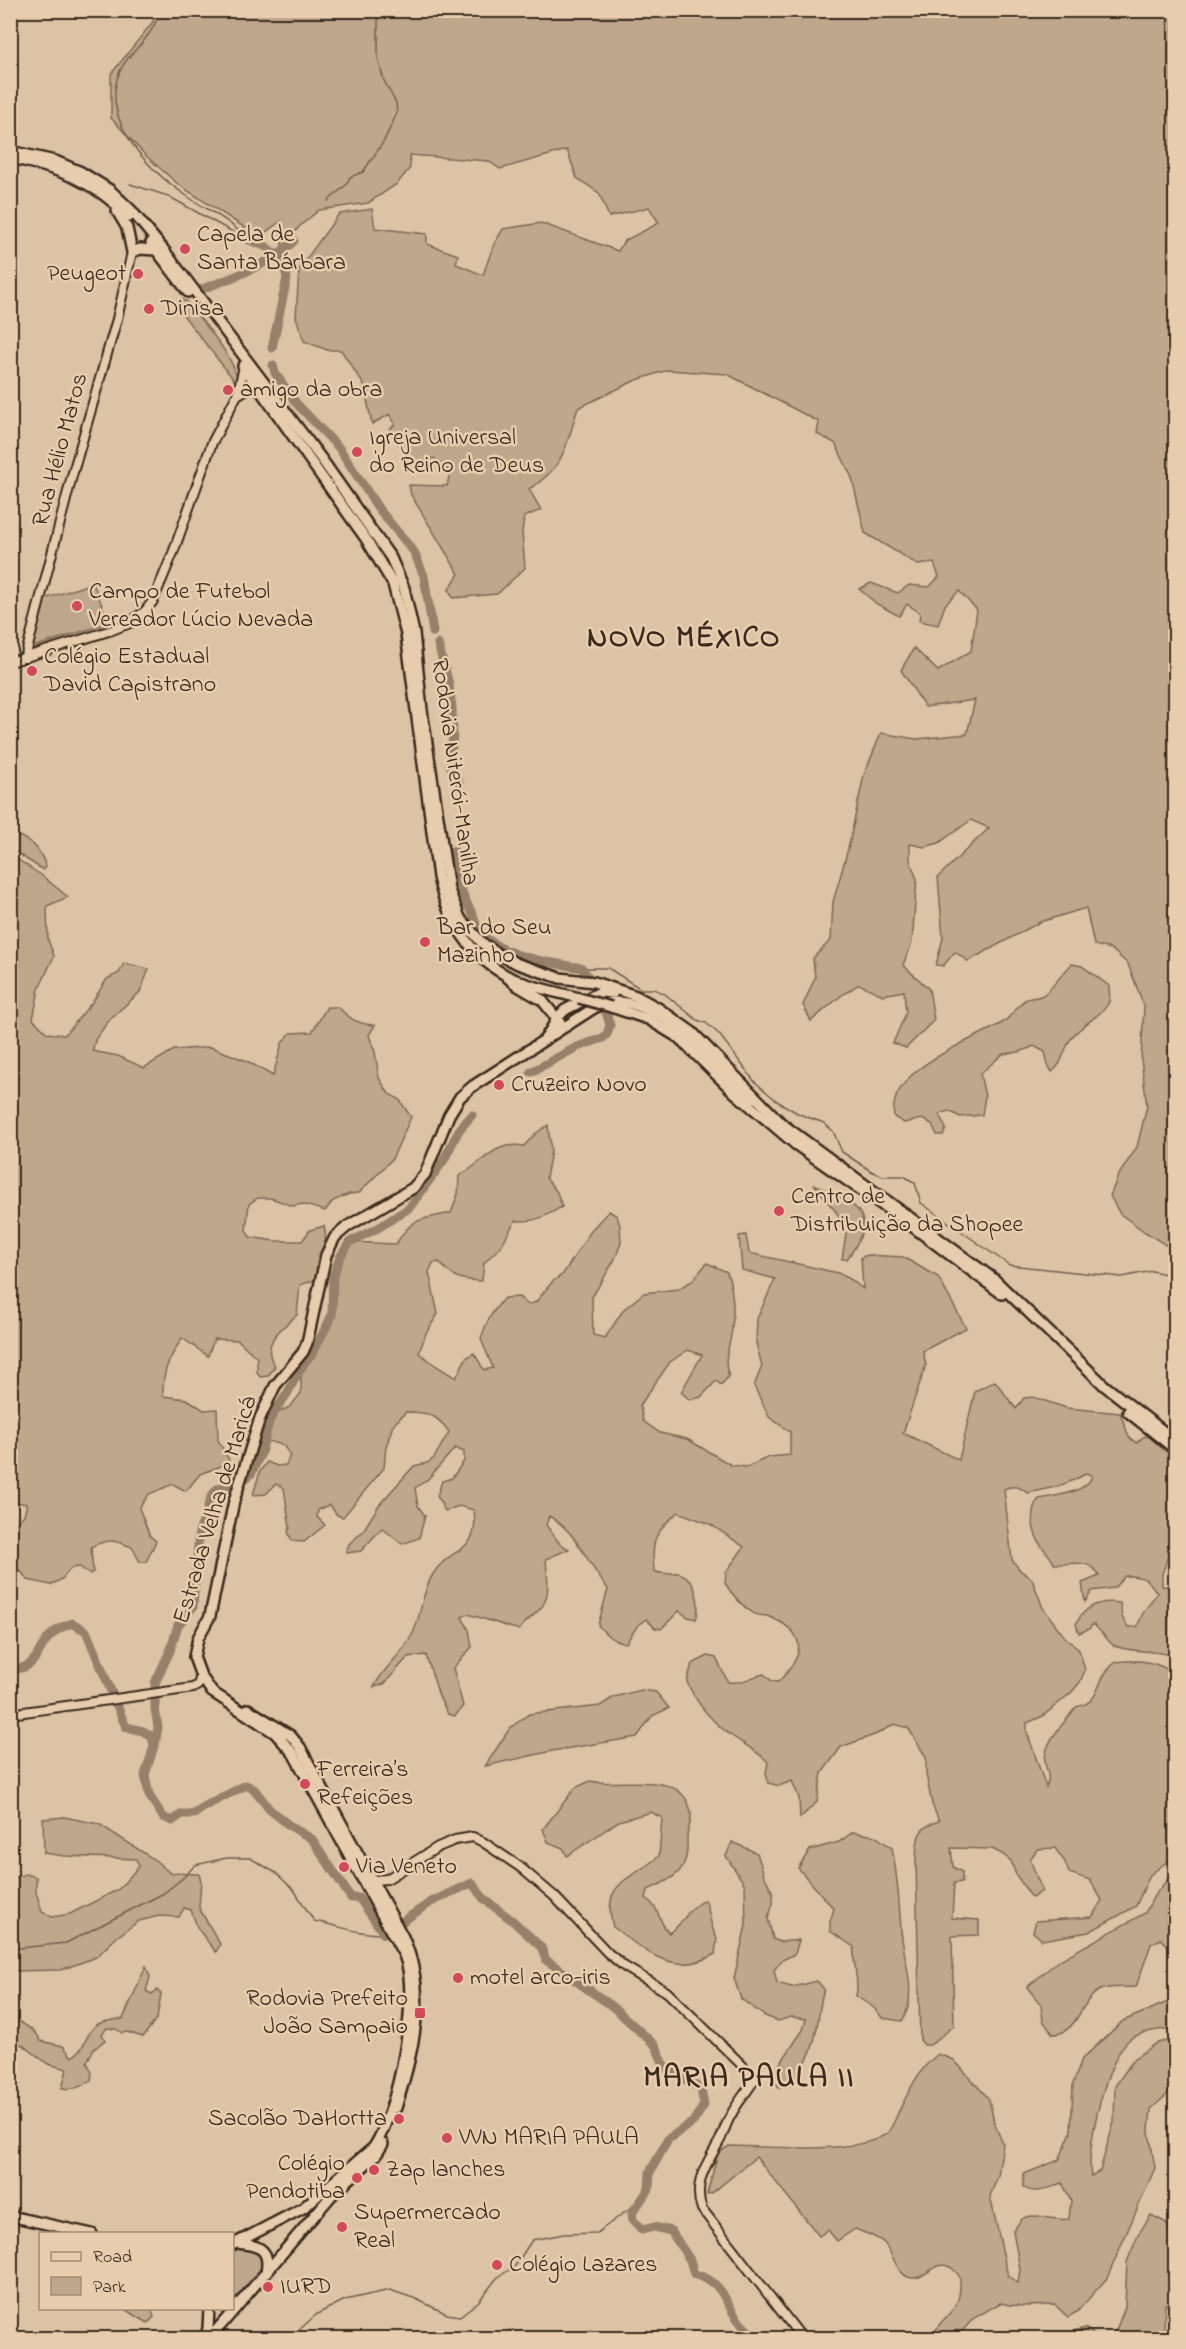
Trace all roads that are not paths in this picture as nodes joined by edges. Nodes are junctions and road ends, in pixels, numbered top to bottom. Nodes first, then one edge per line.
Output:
1 (10, 151) edge
2 (10, 158) edge
3 (109, 199) junction
4 (156, 250) junction
5 (132, 252) junction
6 (244, 367) junction
7 (258, 387) junction
8 (237, 394) junction
9 (25, 658) junction
10 (10, 662) edge
11 (498, 970) junction
12 (560, 978) junction
13 (595, 994) junction
14 (594, 1008) junction
15 (658, 1008) junction
16 (549, 1009) junction
17 (557, 1019) junction
18 (567, 1026) junction
19 (545, 1039) junction
20 (761, 1116) junction
21 (1176, 1441) edge
22 (1176, 1449) edge
23 (203, 1679) junction
24 (10, 1714) edge
25 (387, 1879) junction
26 (373, 1880) junction
27 (380, 1894) junction
28 (383, 1908) junction
29 (402, 1945) junction
30 (303, 2208) junction
31 (10, 2216) edge
32 (312, 2218) junction
33 (10, 2222) edge
34 (54, 2232) edge
35 (83, 2232) edge
36 (235, 2244) edge
37 (266, 2272) junction
38 (208, 2310) edge
39 (209, 2310) edge
40 (229, 2318) junction
41 (205, 2338) edge
42 (210, 2338) edge
43 (802, 2338) edge

1 - 12 main road, Rodovia Niterói-Manilha
2 - 3 main road, Rodovia Niterói-Manilha
3 - 4 main road, Rodovia Niterói-Manilha
3 - 5 main road
4 - 5 main road
4 - 6 main road, Rodovia Niterói-Manilha
5 - 9 street, Rua Hélio Matos
6 - 7 main road, Rodovia Niterói-Manilha
6 - 8 street
7 - 8 street
7 - 11 main road, Rodovia Niterói-Manilha
8 - 9 street
9 - 10 street
11 - 16 main road
11 - 20 main road, Rodovia Niterói-Manilha, bridge
12 - 13 main road
12 - 15 main road, Rodovia Niterói-Manilha
13 - 14 main road
13 - 15 main road
13 - 17 main road
14 - 18 main road
14 - 20 main road
15 - 21 main road, Rodovia Niterói-Manilha
16 - 17 main road
16 - 19 main road
17 - 18 main road
17 - 19 main road
18 - 19 main road
19 - 23 main road, Estrada Velha de Maricá
20 - 22 main road, Rodovia Niterói-Manilha
23 - 24 street
23 - 26 main road
23 - 28 main road
25 - 26 street
25 - 27 street
25 - 43 street
26 - 27 main road
27 - 28 main road
28 - 29 main road
29 - 30 main road
29 - 32 main road
30 - 32 main road
30 - 36 main road
31 - 35 main road
32 - 37 main road
33 - 34 main road
36 - 37 main road
37 - 40 main road
38 - 41 main road
39 - 40 main road
40 - 42 main road

